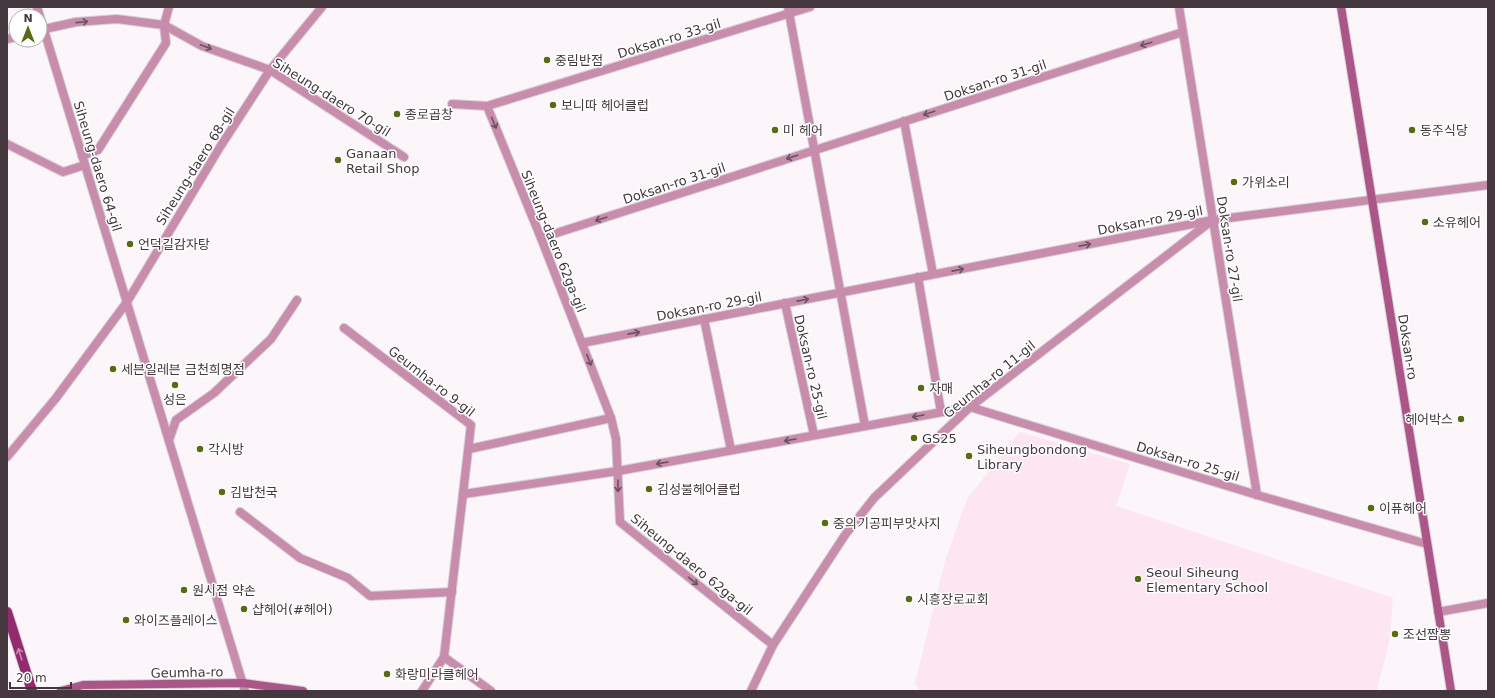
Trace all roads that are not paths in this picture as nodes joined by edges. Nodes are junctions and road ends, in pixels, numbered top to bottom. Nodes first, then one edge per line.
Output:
1 (169, 7) edge
2 (322, 7) edge
3 (810, 7) edge
4 (1179, 7) edge
5 (1341, 7) edge
6 (788, 10) edge
7 (164, 25) junction
8 (48, 29) edge
9 (1183, 32) junction
10 (48, 48) edge
11 (270, 70) junction
12 (452, 104) dead end
13 (487, 106) junction
14 (904, 121) junction
15 (7, 144) edge
16 (814, 150) junction
17 (82, 156) junction
18 (404, 157) dead end
19 (85, 165) junction
20 (1488, 185) edge
21 (1372, 201) junction
22 (1213, 220) junction
23 (541, 238) junction
24 (933, 274) junction
25 (918, 277) junction
26 (840, 293) junction
27 (297, 300) dead end
28 (127, 302) junction
29 (785, 303) junction
30 (704, 319) junction
31 (344, 328) dead end
32 (582, 343) junction
33 (970, 407) junction
34 (942, 412) junction
35 (611, 418) junction
36 (865, 426) junction
37 (814, 435) junction
38 (169, 440) junction
39 (469, 449) junction
40 (731, 450) junction
41 (7, 457) edge
42 (618, 471) junction
43 (464, 494) junction
44 (1257, 495) junction
45 (240, 512) dead end
46 (199, 539) joint
47 (1427, 544) junction
48 (452, 592) junction
49 (1488, 603) edge
50 (7, 612) edge
51 (1438, 612) junction
52 (773, 645) junction
53 (444, 657) junction
54 (243, 683) junction
55 (32, 691) edge
56 (62, 691) edge
57 (245, 691) edge
58 (303, 691) edge
59 (422, 691) edge
60 (491, 691) edge
61 (751, 691) edge
62 (1451, 691) edge

1 - 7 street
2 - 11 street, Siheung-daero 68-gil
3 - 6 street, Doksan-ro 33-gil
4 - 9 street, Doksan-ro 27-gil
5 - 21 main road, Doksan-ro
6 - 13 street, Doksan-ro 33-gil
6 - 16 street
8 -> 7 street, Siheung-daero 70-gil
7 -> 11 street, Siheung-daero 70-gil
7 - 17 street
9 -> 14 street, Doksan-ro 31-gil
9 - 22 street, Doksan-ro 27-gil
10 - 17 street, Siheung-daero 64-gil
11 - 18 street, Siheung-daero 70-gil
11 - 28 street, Siheung-daero 68-gil
12 - 13 street
13 -> 23 street, Siheung-daero 62ga-gil
14 - 16 street, Doksan-ro 31-gil
14 - 24 street
15 - 19 street
16 -> 23 street, Doksan-ro 31-gil
16 - 26 street
17 - 19 street, Siheung-daero 64-gil
19 - 28 street, Siheung-daero 64-gil
20 - 21 street, Doksan-ro 29-gil
21 - 22 street, Doksan-ro 29-gil
21 - 47 main road, Doksan-ro
24 -> 22 street, Doksan-ro 29-gil
22 - 33 street, Geumha-ro 11-gil
22 - 44 street, Doksan-ro 27-gil
23 - 32 street, Siheung-daero 62ga-gil
24 - 25 street, Doksan-ro 29-gil
25 - 26 street, Doksan-ro 29-gil
25 - 34 street
29 -> 26 street, Doksan-ro 29-gil
26 - 36 street
27 - 38 street
28 - 38 street, Siheung-daero 64-gil
28 - 41 street, Siheung-daero 68-gil
29 - 30 street, Doksan-ro 29-gil
29 - 37 street, Doksan-ro 25-gil
32 -> 30 street, Doksan-ro 29-gil
30 - 40 street
31 - 39 street, Geumha-ro 9-gil
32 -> 35 street, Siheung-daero 62ga-gil
33 - 34 street, Doksan-ro 25-gil
33 - 44 street, Doksan-ro 25-gil
33 - 52 street, Geumha-ro 11-gil
34 -> 36 street, Doksan-ro 25-gil
35 - 39 street
35 - 42 street, Siheung-daero 62ga-gil
36 - 37 street, Doksan-ro 25-gil
37 -> 40 street, Doksan-ro 25-gil
38 - 46 street, Siheung-daero 64-gil
39 - 43 street, Geumha-ro 9-gil
40 -> 42 street, Doksan-ro 25-gil
42 - 43 street
42 -> 52 street, Siheung-daero 62ga-gil
43 - 48 street, Geumha-ro 9-gil
44 - 47 street, Doksan-ro 25-gil
45 - 48 street
46 - 54 street, Geumha-ro
47 - 51 main road, Doksan-ro
48 - 53 street, Geumha-ro 9-gil
49 - 51 street
55 -> 50 main road
51 - 62 main road, Doksan-ro
52 - 61 street, Geumha-ro 11-gil
53 - 59 street, Geumha-ro 9-gil
53 - 60 street
54 - 56 main road, Geumha-ro
54 - 57 street
54 - 58 main road, Geumha-ro

